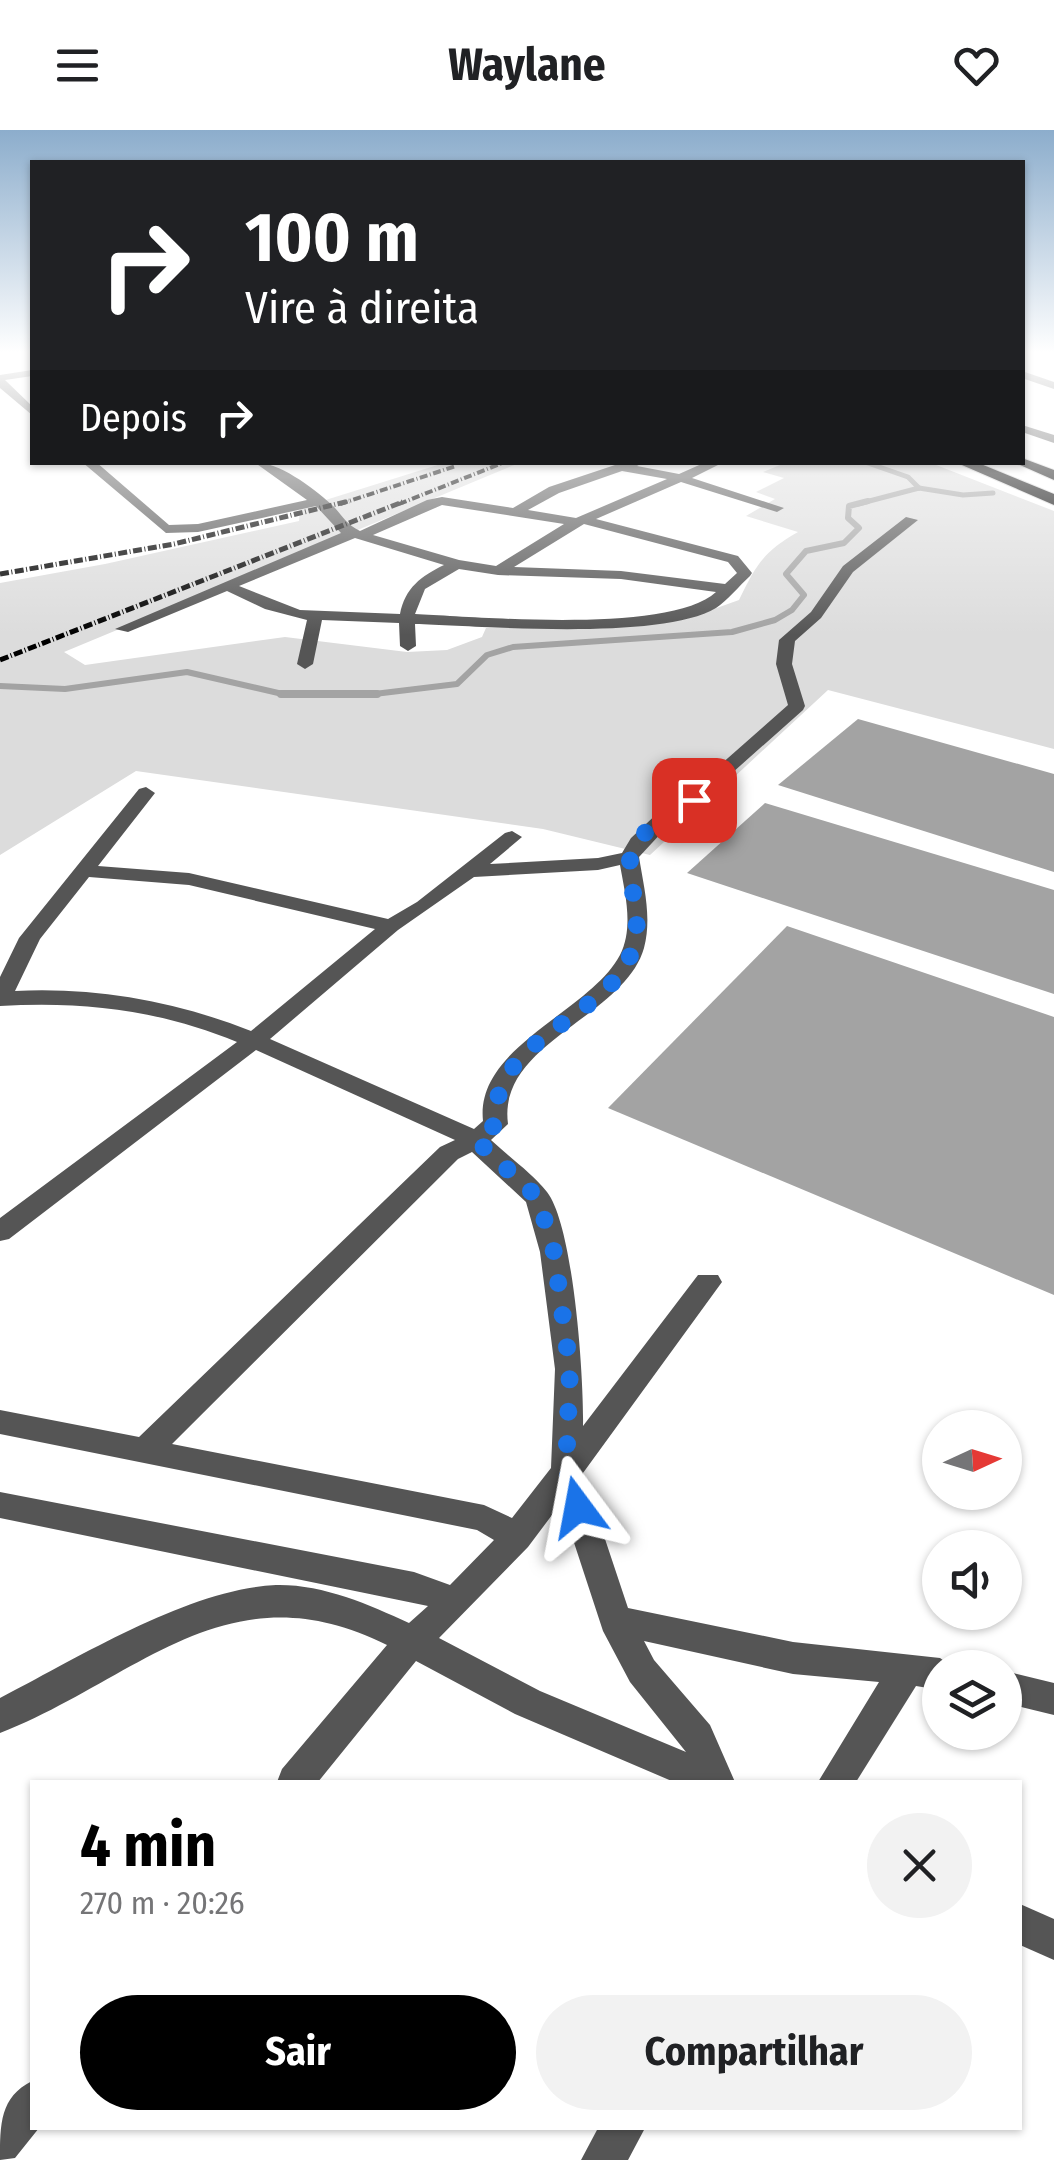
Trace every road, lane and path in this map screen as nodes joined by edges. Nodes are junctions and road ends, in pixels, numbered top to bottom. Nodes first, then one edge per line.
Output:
1 (1025, 464) edge
2 (91, 465) edge
3 (264, 465) edge
4 (631, 465) edge
5 (710, 465) edge
6 (969, 465) edge
7 (1054, 476) edge
8 (676, 478) junction
9 (1054, 500) edge
10 (321, 505) junction
11 (777, 508) dead end
12 (517, 511) junction
13 (580, 520) junction
14 (911, 520) dead end
15 (356, 535) junction
16 (457, 564) junction
17 (498, 571) junction
18 (228, 586) junction
19 (728, 589) junction
20 (314, 616) junction
21 (406, 620) junction
22 (123, 628) dead end
23 (408, 646) dead end
24 (305, 664) dead end
25 (146, 794) dead end
26 (512, 837) dead end
27 (629, 857) junction
28 (82, 871) junction
29 (467, 871) junction
30 (390, 926) junction
31 (0, 999) edge
32 (257, 1038) junction
33 (476, 1140) junction
34 (0, 1232) edge
35 (708, 1282) dead end
36 (0, 1422) edge
37 (144, 1452) junction
38 (566, 1470) junction
39 (0, 1505) edge
40 (517, 1536) junction
41 (456, 1602) junction
42 (615, 1620) junction
43 (411, 1642) junction
44 (912, 1679) edge
45 (1022, 1691) edge
46 (1054, 1698) edge
47 (0, 1716) edge
48 (297, 1780) edge
49 (709, 1780) edge
50 (713, 1780) edge
51 (837, 1780) edge
52 (1022, 1925) edge
53 (1054, 1940) edge
54 (30, 2105) edge
55 (622, 2130) edge
56 (0, 2143) edge
57 (603, 2160) edge

1 - 7 highway
2 - 10 street
3 - 10 street
4 - 8 street
4 - 12 street
5 - 8 street
6 - 9 highway
8 - 11 street
8 - 13 street
10 - 15 street
12 - 13 street
12 - 15 street
13 - 17 street
13 - 19 street
14 - 27 street
15 - 16 street
15 - 18 street
16 - 17 street
16 - 21 street
17 - 19 street
18 - 20 street
18 - 22 street
19 - 21 street
20 - 21 street
20 - 24 street
21 - 23 street
25 - 28 street
26 - 29 street
27 - 29 street
27 - 33 street
28 - 30 street
28 - 31 street
29 - 30 street
30 - 32 street
31 - 32 street
32 - 33 street
32 - 34 street
33 - 37 street
33 - 38 street
35 - 38 street
36 - 37 street
37 - 40 street
38 - 40 street
38 - 42 street
39 - 41 street
40 - 41 street
41 - 43 street
42 - 44 street
42 - 50 street
43 - 47 street
43 - 48 street
43 - 49 street
44 - 51 street
45 - 46 street
52 - 53 street
54 - 56 street
55 - 57 street

